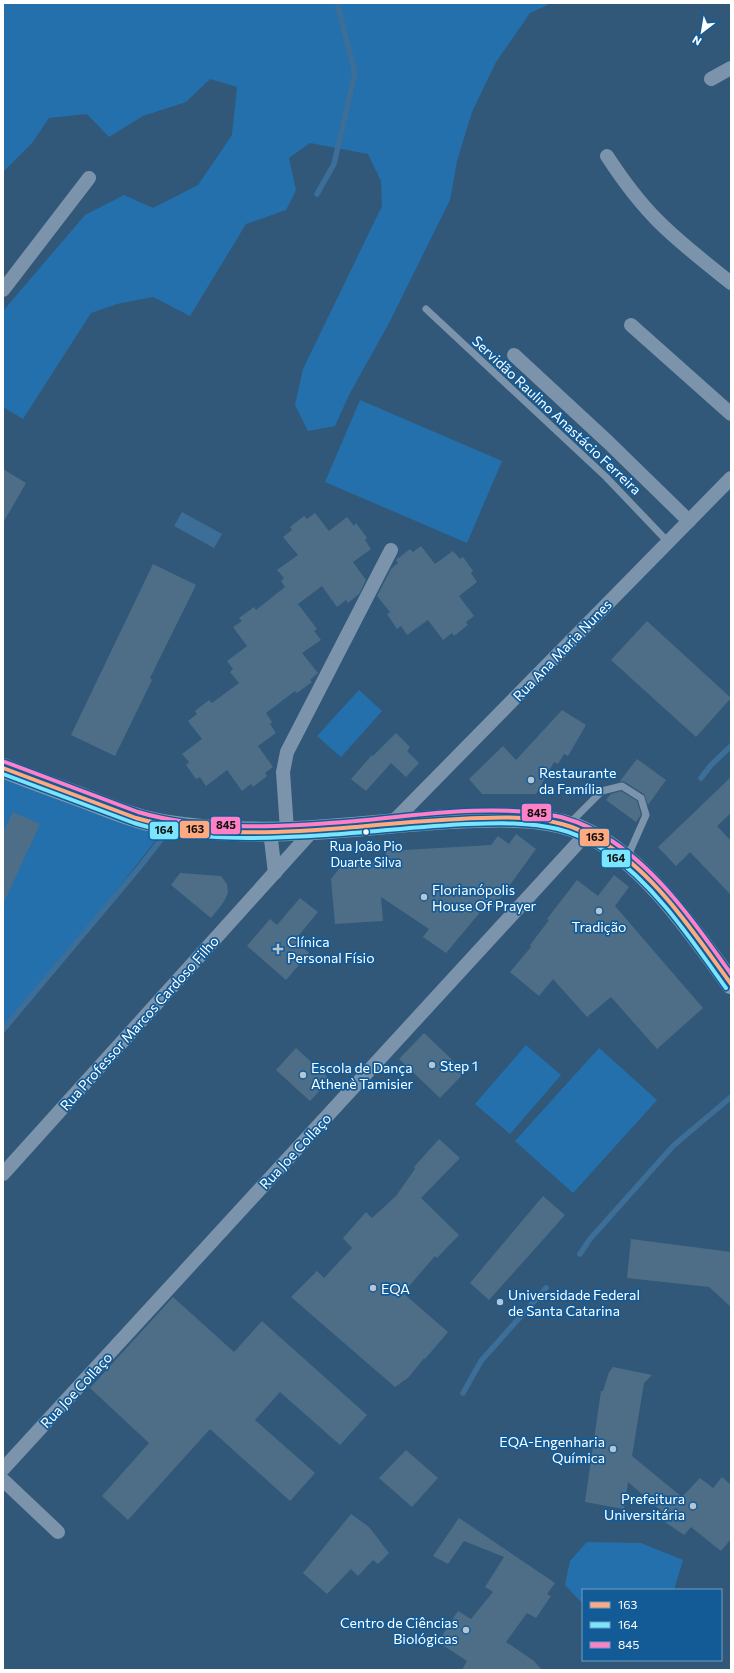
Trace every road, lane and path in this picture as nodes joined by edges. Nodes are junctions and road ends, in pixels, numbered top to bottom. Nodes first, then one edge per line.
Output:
1 (731, 68) edge
2 (711, 79) dead end
3 (607, 156) dead end
4 (89, 178) dead end
5 (731, 283) edge
6 (3, 290) edge
7 (426, 310) dead end
8 (631, 325) dead end
9 (514, 355) dead end
10 (731, 414) edge
11 (731, 478) edge
12 (689, 521) junction
13 (668, 542) junction
14 (392, 550) dead end
15 (3, 768) edge
16 (393, 822) junction
17 (567, 826) junction
18 (314, 829) junction
19 (278, 830) junction
20 (587, 833) junction
21 (626, 860) junction
22 (275, 873) junction
23 (731, 984) edge
24 (3, 1174) edge
25 (3, 1469) edge
26 (3, 1480) edge
27 (58, 1532) dead end

1 - 2 street
3 - 5 street
4 - 6 street
7 - 13 lane, Servidão Raulino Anastácio Ferreira
8 - 10 street
9 - 12 street
11 - 12 street, Rua Ana Maria Nunes
12 - 13 street, Rua Ana Maria Nunes
13 - 16 street, Rua Ana Maria Nunes
14 - 19 street
15 - 19 main road
16 - 17 main road
16 - 18 main road
17 - 20 main road
17 - 21 lane
18 - 19 main road
18 - 22 street, Rua Professor Marcos Cardoso Filho
19 - 22 street
20 - 21 main road
20 - 25 street, Rua Joe Collaço
21 - 23 main road
22 - 24 street, Rua Professor Marcos Cardoso Filho
26 - 27 street

